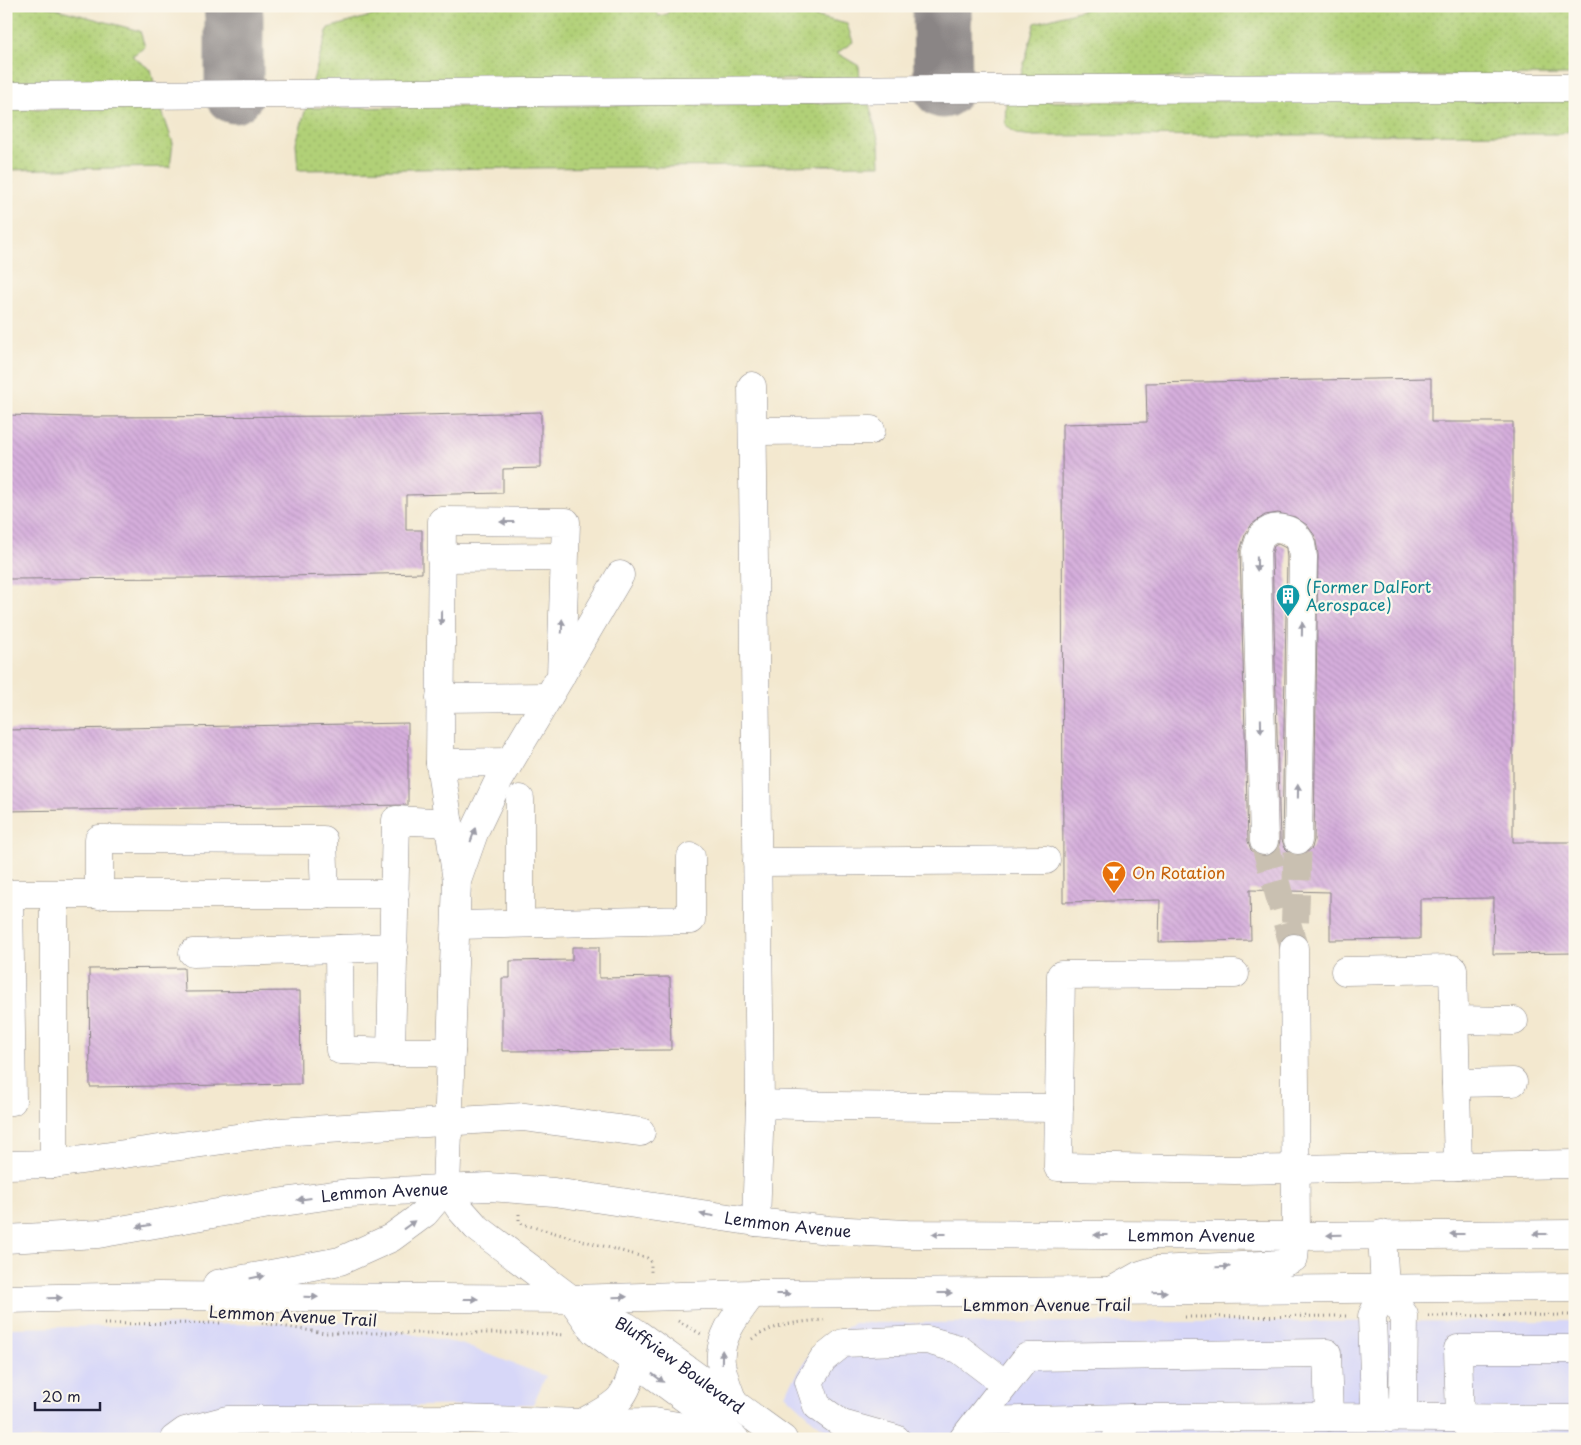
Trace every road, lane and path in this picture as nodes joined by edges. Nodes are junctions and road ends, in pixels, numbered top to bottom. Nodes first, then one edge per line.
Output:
1 (1575, 88) edge
2 (6, 96) edge
3 (752, 386) dead end
4 (871, 430) dead end
5 (753, 431) junction
6 (564, 557) junction
7 (441, 558) junction
8 (620, 575) dead end
9 (554, 686) junction
10 (440, 698) junction
11 (509, 762) junction
12 (440, 763) junction
13 (520, 799) dead end
14 (449, 823) junction
15 (1263, 830) joint
16 (691, 857) dead end
17 (1046, 860) dead end
18 (758, 862) junction
19 (457, 882) junction
20 (8, 894) edge
21 (54, 894) junction
22 (326, 894) junction
23 (395, 894) junction
24 (99, 895) junction
25 (520, 923) junction
26 (456, 925) junction
27 (394, 947) junction
28 (1294, 948) tunnel mouth
29 (339, 949) junction
30 (193, 952) dead end
31 (1345, 971) dead end
32 (1235, 974) dead end
33 (1454, 1020) junction
34 (1514, 1021) dead end
35 (391, 1052) junction
36 (451, 1052) junction
37 (1513, 1082) dead end
38 (1456, 1083) junction
39 (53, 1099) junction
40 (9, 1101) edge
41 (760, 1104) junction
42 (1059, 1108) junction
43 (449, 1122) junction
44 (641, 1132) dead end
45 (54, 1164) junction
46 (1575, 1164) edge
47 (6, 1165) edge
48 (1458, 1166) junction
49 (1295, 1169) junction
50 (446, 1188) junction
51 (520, 1208) dead end
52 (756, 1222) junction
53 (1382, 1234) junction
54 (1575, 1234) edge
55 (1296, 1236) junction
56 (6, 1239) edge
57 (651, 1272) dead end
58 (1575, 1287) edge
59 (1385, 1289) junction
60 (1110, 1292) junction
61 (752, 1294) junction
62 (158, 1296) junction
63 (6, 1299) edge
64 (572, 1299) junction
65 (1575, 1315) edge
66 (1350, 1316) dead end
67 (1424, 1316) dead end
68 (1181, 1317) dead end
69 (833, 1320) dead end
70 (670, 1321) dead end
71 (225, 1323) dead end
72 (259, 1323) dead end
73 (102, 1324) dead end
74 (574, 1336) dead end
75 (707, 1337) dead end
76 (747, 1344) dead end
77 (1575, 1349) edge
78 (635, 1362) junction
79 (1005, 1384) junction
80 (734, 1404) junction
81 (1280, 1417) junction
82 (1390, 1418) junction
83 (1460, 1419) junction
84 (1575, 1420) edge
85 (582, 1423) junction
86 (1343, 1424) edge
87 (1124, 1428) edge
88 (1197, 1428) edge
89 (287, 1429) edge
90 (461, 1429) edge
91 (970, 1430) edge
92 (174, 1439) edge
93 (700, 1439) edge
94 (735, 1439) edge
95 (783, 1439) edge
96 (896, 1439) edge
97 (1264, 1439) edge
98 (1481, 1439) edge

1 - 2 main road
3 - 5 main road
4 - 5 main road
5 - 18 main road
6 - 7 main road
6 -> 7 main road
9 -> 6 main road
7 -> 10 main road
8 - 9 main road
9 - 10 main road
9 - 11 main road
10 - 12 main road
11 - 12 main road
19 -> 11 main road
12 - 14 main road
13 - 25 main road
14 - 19 main road
14 - 23 main road
15 -> 15 main road
16 - 25 main road
17 - 18 main road
18 - 41 main road
19 - 26 main road
20 - 21 main road
20 - 40 main road
21 - 24 main road
21 - 39 main road
22 - 23 main road
22 - 24 main road
22 - 24 main road
23 - 27 main road
25 - 26 main road
26 - 36 main road
27 - 29 main road
27 - 35 main road
28 - 49 main road
29 - 30 main road
29 - 35 main road
31 - 33 main road
32 - 42 main road
33 - 34 main road
33 - 38 main road
35 - 36 main road
36 - 43 main road
37 - 38 main road
38 - 48 main road
39 - 40 main road
39 - 45 main road
41 - 42 main road
41 - 52 main road
42 - 49 main road
43 - 44 main road
43 - 45 main road
43 - 50 main road
45 - 47 main road
46 - 48 main road
48 - 49 main road
49 - 55 main road
52 -> 50 main road, Lemmon Avenue
50 -> 56 main road, Lemmon Avenue
62 -> 50 main road
50 - 64 main road, Bluffview Boulevard
51 - 57 path
55 -> 52 main road, Lemmon Avenue
54 -> 53 main road, Lemmon Avenue
53 -> 55 main road, Lemmon Avenue
53 - 59 main road
60 -> 55 main road
58 - 59 main road
60 -> 59 main road
59 - 82 main road
61 -> 60 main road
64 -> 61 main road
80 -> 61 main road
63 -> 62 main road
62 -> 64 main road
64 - 78 main road, Bluffview Boulevard
64 - 80 main road, Bluffview Boulevard
65 - 67 path
66 - 68 path
69 - 76 path
70 - 75 path
71 - 73 path, Lemmon Avenue Trail
72 - 74 path, Lemmon Avenue Trail
77 - 83 main road
78 - 85 main road
78 -> 94 main road, Bluffview Boulevard
79 - 86 main road
79 - 91 main road
79 - 96 main road
80 - 95 main road, Bluffview Boulevard
81 - 86 main road
81 - 88 main road
81 - 97 main road
82 - 83 main road
82 - 86 main road
83 - 84 main road
83 - 98 main road
85 - 90 main road
85 - 93 main road
87 - 88 main road
87 - 91 main road
89 - 90 main road
89 - 92 main road

